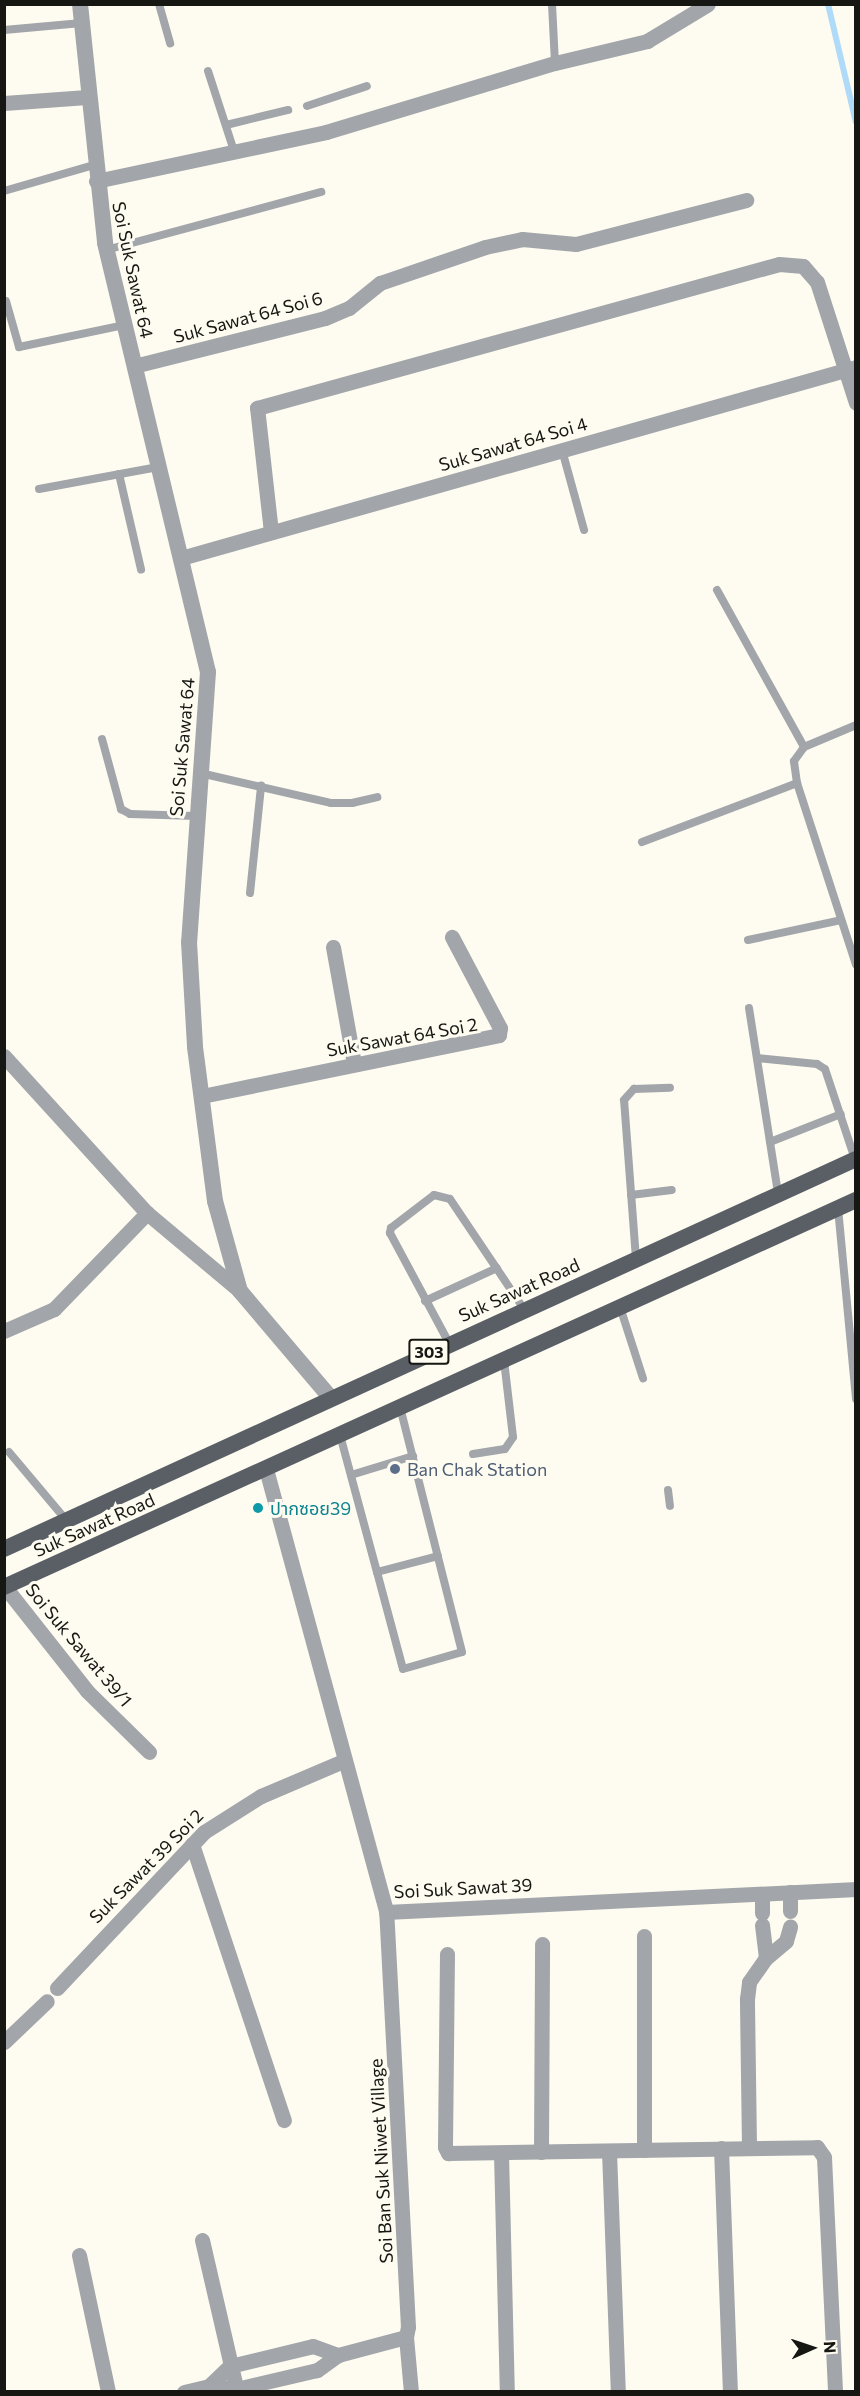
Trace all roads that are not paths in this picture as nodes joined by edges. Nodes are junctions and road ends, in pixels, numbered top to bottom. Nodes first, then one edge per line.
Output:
1 (80, 4) edge
2 (159, 4) edge
3 (552, 4) edge
4 (708, 4) edge
5 (82, 23) junction
6 (4, 30) edge
7 (170, 44) dead end
8 (555, 63) junction
9 (208, 71) dead end
10 (368, 86) dead end
11 (87, 97) junction
12 (4, 103) edge
13 (307, 106) dead end
14 (288, 110) dead end
15 (226, 125) junction
16 (234, 151) junction
17 (95, 173) junction
18 (4, 191) edge
19 (321, 192) dead end
20 (746, 200) dead end
21 (106, 250) junction
22 (6, 301) edge
23 (124, 325) junction
24 (134, 366) junction
25 (850, 368) edge
26 (855, 403) edge
27 (562, 450) junction
28 (158, 467) junction
29 (119, 474) junction
30 (39, 489) dead end
31 (584, 530) dead end
32 (271, 532) junction
33 (181, 558) junction
34 (141, 569) dead end
35 (717, 590) dead end
36 (855, 725) edge
37 (102, 739) dead end
38 (804, 747) junction
39 (200, 773) junction
40 (797, 783) junction
41 (261, 786) junction
42 (377, 797) dead end
43 (196, 816) junction
44 (642, 842) dead end
45 (250, 893) dead end
46 (841, 920) junction
47 (452, 937) dead end
48 (748, 940) dead end
49 (333, 947) dead end
50 (855, 965) edge
51 (749, 1008) dead end
52 (4, 1056) edge
53 (757, 1058) junction
54 (354, 1064) junction
55 (670, 1088) dead end
56 (202, 1096) junction
57 (841, 1114) junction
58 (770, 1142) junction
59 (855, 1159) edge
60 (672, 1190) dead end
61 (778, 1194) junction
62 (631, 1195) junction
63 (855, 1200) edge
64 (838, 1208) junction
65 (147, 1212) junction
66 (636, 1258) junction
67 (497, 1268) junction
68 (240, 1290) junction
69 (425, 1301) junction
70 (620, 1307) junction
71 (524, 1309) junction
72 (4, 1331) edge
73 (449, 1343) junction
74 (504, 1360) junction
75 (854, 1360) edge
76 (643, 1378) dead end
77 (330, 1397) junction
78 (855, 1399) edge
79 (400, 1407) junction
80 (340, 1435) junction
81 (9, 1452) dead end
82 (473, 1454) dead end
83 (413, 1456) junction
84 (266, 1469) junction
85 (351, 1475) junction
86 (668, 1490) dead end
87 (670, 1506) dead end
88 (66, 1520) junction
89 (4, 1549) edge
90 (438, 1556) junction
91 (378, 1572) junction
92 (5, 1587) edge
93 (148, 1752) dead end
94 (343, 1761) junction
95 (192, 1844) junction
96 (855, 1889) edge
97 (790, 1892) junction
98 (762, 1893) junction
99 (386, 1912) junction
100 (644, 1936) dead end
101 (542, 1944) dead end
102 (447, 1954) dead end
103 (766, 1958) junction
104 (57, 1988) dead end
105 (47, 2001) dead end
106 (5, 2040) edge
107 (284, 2120) dead end
108 (749, 2147) junction
109 (721, 2148) junction
110 (645, 2150) junction
111 (609, 2151) junction
112 (541, 2152) junction
113 (501, 2153) junction
114 (202, 2240) dead end
115 (79, 2255) dead end
116 (406, 2337) junction
117 (338, 2355) junction
118 (230, 2366) junction
119 (210, 2386) junction
120 (237, 2390) edge
121 (108, 2391) edge
122 (184, 2391) edge
123 (411, 2391) edge
124 (507, 2391) edge
125 (618, 2391) edge
126 (730, 2391) edge
127 (835, 2391) edge

1 - 5 street, Soi Suk Sawat 64
2 - 7 lane
3 - 8 lane
4 - 8 street
5 - 6 lane
5 - 11 street, Soi Suk Sawat 64
8 - 16 street
9 - 15 lane
10 - 13 lane
11 - 12 street
11 - 17 street, Soi Suk Sawat 64
14 - 15 lane
15 - 16 lane
16 - 17 street
17 - 18 lane
17 - 21 street, Soi Suk Sawat 64
19 - 21 lane
20 - 24 street, Suk Sawat 64 Soi 6
21 - 23 street, Soi Suk Sawat 64
22 - 23 lane
23 - 24 street, Soi Suk Sawat 64
24 - 28 street, Soi Suk Sawat 64
25 - 26 street
25 - 27 street, Suk Sawat 64 Soi 4
25 - 32 street
27 - 31 lane
27 - 32 street, Suk Sawat 64 Soi 4
28 - 29 lane
28 - 33 street, Soi Suk Sawat 64
29 - 30 lane
29 - 34 lane
32 - 33 street, Suk Sawat 64 Soi 4
33 - 39 street, Soi Suk Sawat 64
35 - 38 lane
36 - 38 lane
37 - 43 lane
38 - 40 lane
39 - 41 lane
39 - 43 street, Soi Suk Sawat 64
40 - 44 lane
40 - 46 lane
41 - 42 lane
41 - 45 lane
43 - 56 street, Soi Suk Sawat 64
46 - 48 lane
46 - 50 lane
47 - 54 street, Suk Sawat 64 Soi 2
49 - 54 street
51 - 53 lane
52 - 65 street
53 - 57 lane
53 - 58 lane
54 - 56 street, Suk Sawat 64 Soi 2
55 - 62 lane
56 - 68 street, Soi Suk Sawat 64
57 - 58 lane
57 - 59 lane
58 - 61 lane
59 - 61 main road, Suk Sawat Road / 303
60 - 62 lane
61 - 66 main road, Suk Sawat Road / 303
62 - 66 lane
63 - 64 main road, Suk Sawat Road / 303
64 - 70 main road, Suk Sawat Road / 303
64 - 75 lane
65 - 68 street
65 - 72 street
66 - 71 main road, Suk Sawat Road / 303
67 - 69 lane
67 - 69 lane
67 - 71 lane
68 - 77 street, Soi Suk Sawat 64
69 - 73 lane
70 - 74 main road, Suk Sawat Road / 303
70 - 76 lane
71 - 73 main road, Suk Sawat Road / 303
73 - 77 main road, Suk Sawat Road / 303
74 - 79 main road, Suk Sawat Road / 303
74 - 82 lane
75 - 78 lane
77 - 88 main road, Suk Sawat Road / 303
79 - 80 main road, Suk Sawat Road / 303
79 - 83 lane
80 - 84 main road, Suk Sawat Road / 303
80 - 85 lane
81 - 88 lane
83 - 85 lane
83 - 90 lane
84 - 92 main road, Suk Sawat Road / 303
84 - 94 street, Soi Suk Sawat 39
85 - 91 lane
86 - 87 lane
88 - 89 main road, Suk Sawat Road / 303
90 - 91 lane
90 - 91 lane
92 - 93 street, Soi Suk Sawat 39/1
94 - 95 street, Suk Sawat 39 Soi 2
94 - 99 street, Soi Suk Sawat 39
95 - 104 street, Suk Sawat 39 Soi 2
95 - 107 street
96 - 97 street, Soi Suk Sawat 39
97 - 98 street, Soi Suk Sawat 39
97 - 103 street
98 - 99 street, Soi Suk Sawat 39
98 - 103 street
99 - 116 street, Soi Ban Suk Niwet Village
100 - 110 street
101 - 112 street
102 - 113 street
103 - 108 street
105 - 106 street
108 - 109 street
108 - 127 street
109 - 110 street
109 - 126 street
110 - 111 street
111 - 112 street
111 - 125 street
112 - 113 street
113 - 124 street
114 - 118 street
115 - 121 street
116 - 117 street
116 - 123 street, Soi Ban Suk Niwet Village
117 - 118 street
117 - 120 street
118 - 119 street
118 - 120 street
119 - 120 street
119 - 122 street

